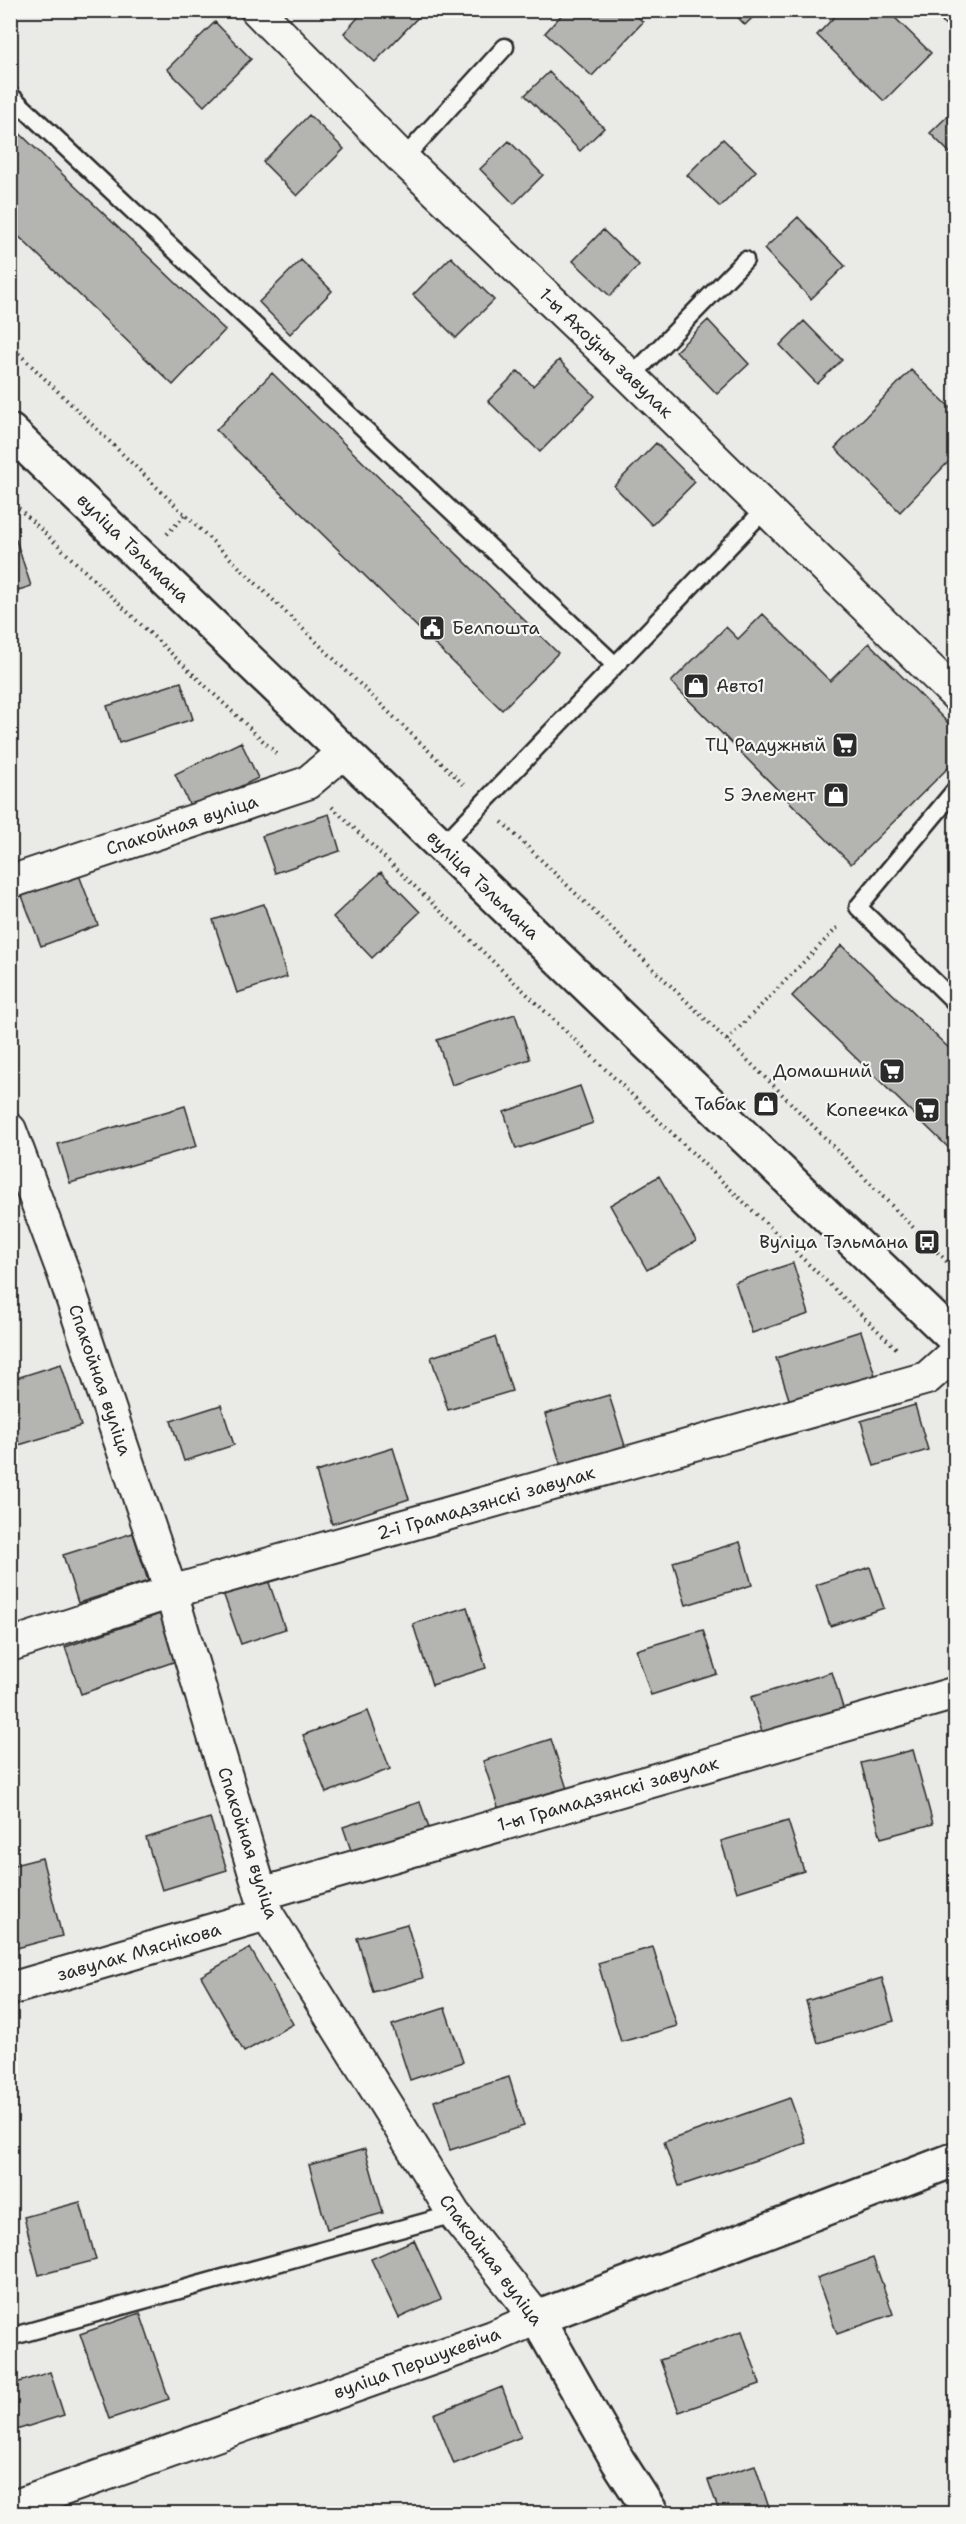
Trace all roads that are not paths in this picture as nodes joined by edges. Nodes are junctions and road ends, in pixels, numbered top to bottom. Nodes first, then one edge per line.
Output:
1 (256, 10) edge
2 (505, 47) dead end
3 (10, 95) edge
4 (404, 159) junction
5 (745, 260) dead end
6 (631, 377) junction
7 (10, 430) edge
8 (765, 509) junction
9 (615, 665) junction
10 (956, 695) edge
11 (344, 752) junction
12 (956, 789) edge
13 (442, 846) junction
14 (10, 882) edge
15 (956, 1003) edge
16 (10, 1130) edge
17 (956, 1340) edge
18 (956, 1352) edge
19 (171, 1592) junction
20 (10, 1645) edge
21 (956, 1693) edge
22 (264, 1904) junction
23 (10, 1989) edge
24 (956, 2159) edge
25 (454, 2214) junction
26 (537, 2318) junction
27 (10, 2337) edge
28 (23, 2508) edge
29 (652, 2514) edge

1 - 4 street, 1-ы Ахоўны завулак
2 - 4 lane
3 - 9 lane
4 - 6 street, 1-ы Ахоўны завулак
5 - 6 lane
6 - 8 street, 1-ы Ахоўны завулак
7 - 11 main road, вуліца Тэльмана
8 - 9 lane
8 - 10 street, 1-ы Ахоўны завулак
9 - 13 lane
11 - 13 main road, вуліца Тэльмана
11 - 14 street, Спакойная вуліца
12 - 15 lane
13 - 17 main road, вуліца Тэльмана
16 - 19 street, Спакойная вуліца
18 - 19 street, 2-і Грамадзянскі завулак
19 - 20 street, 2-і Грамадзянскі завулак
19 - 22 street, Спакойная вуліца
21 - 22 street, 1-ы Грамадзянскі завулак
22 - 23 street, завулак Мяснікова
22 - 25 street, Спакойная вуліца
24 - 26 main road, вуліца Першукевіча
25 - 26 street, Спакойная вуліца
25 - 27 lane
26 - 28 street, вуліца Першукевіча
26 - 29 main road, Спакойная вуліца

